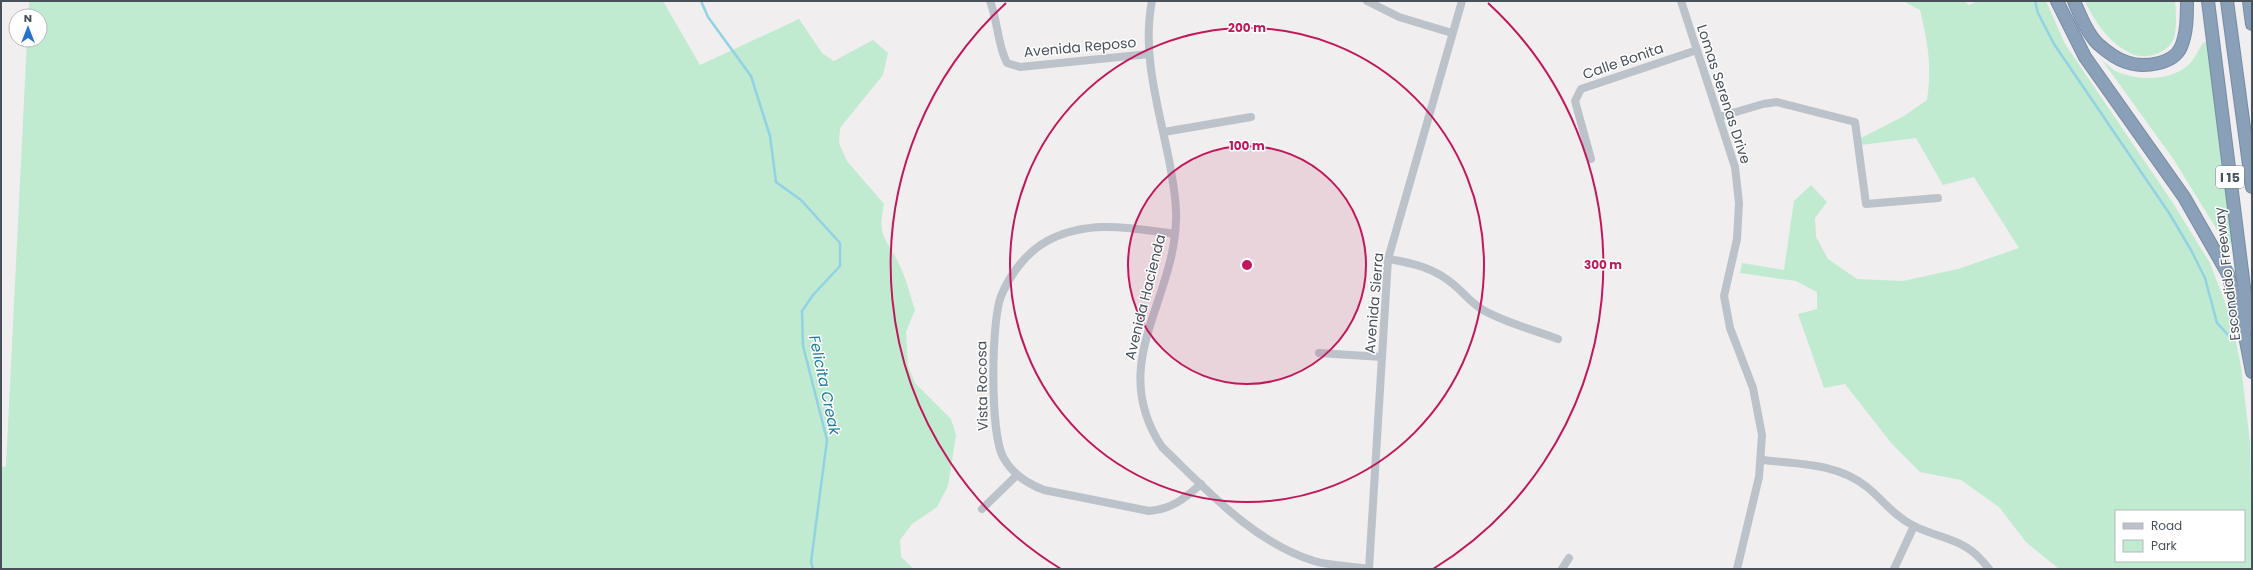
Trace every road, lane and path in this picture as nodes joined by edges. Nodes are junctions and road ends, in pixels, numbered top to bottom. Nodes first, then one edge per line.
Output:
1 (990, 1) edge
2 (1152, 1) edge
3 (1367, 1) edge
4 (1462, 1) edge
5 (1681, 1) edge
6 (2057, 1) edge
7 (2074, 1) edge
8 (2187, 1) edge
9 (2208, 1) edge
10 (2227, 1) edge
11 (2233, 1) edge
12 (2249, 1) edge
13 (2252, 24) edge
14 (1452, 33) junction
15 (1697, 50) junction
16 (1149, 54) junction
17 (1251, 117) dead end
18 (1719, 117) junction
19 (1164, 132) junction
20 (1591, 159) dead end
21 (2252, 175) edge
22 (2252, 187) edge
23 (1938, 198) dead end
24 (1175, 234) junction
25 (1388, 259) junction
26 (1558, 339) dead end
27 (1319, 353) dead end
28 (2252, 353) edge
29 (1382, 357) junction
30 (2252, 372) edge
31 (1762, 460) junction
32 (1017, 475) junction
33 (1201, 484) junction
34 (982, 509) dead end
35 (1914, 526) junction
36 (1569, 558) dead end
37 (1369, 569) edge
38 (1562, 569) edge
39 (1736, 569) edge
40 (1894, 569) edge
41 (1989, 569) edge

1 - 16 street, Avenida Reposo
2 - 16 street, Avenida Hacienda
3 - 14 street
4 - 14 street, Avenida Sierra
5 - 15 street, Lomas Serenas Drive
6 - 30 highway
7 - 8 highway
9 - 28 highway, Escondido Freeway / I 15
10 - 22 highway
11 - 21 highway
12 - 13 highway
14 - 25 street, Avenida Sierra
15 - 18 street, Lomas Serenas Drive
15 - 20 street, Calle Bonita
16 - 19 street, Avenida Hacienda
17 - 19 street
18 - 23 street
18 - 31 street, Lomas Serenas Drive
19 - 24 street, Avenida Hacienda
24 - 32 street, Vista Rocosa
24 - 33 street, Avenida Hacienda
25 - 26 street
25 - 29 street, Avenida Sierra
27 - 29 street
29 - 37 street, Avenida Sierra
31 - 35 street
31 - 39 street, Lomas Serenas Drive
32 - 33 street, Vista Rocosa
32 - 34 street
33 - 37 street, Avenida Hacienda
35 - 40 street
35 - 41 street
36 - 38 street

